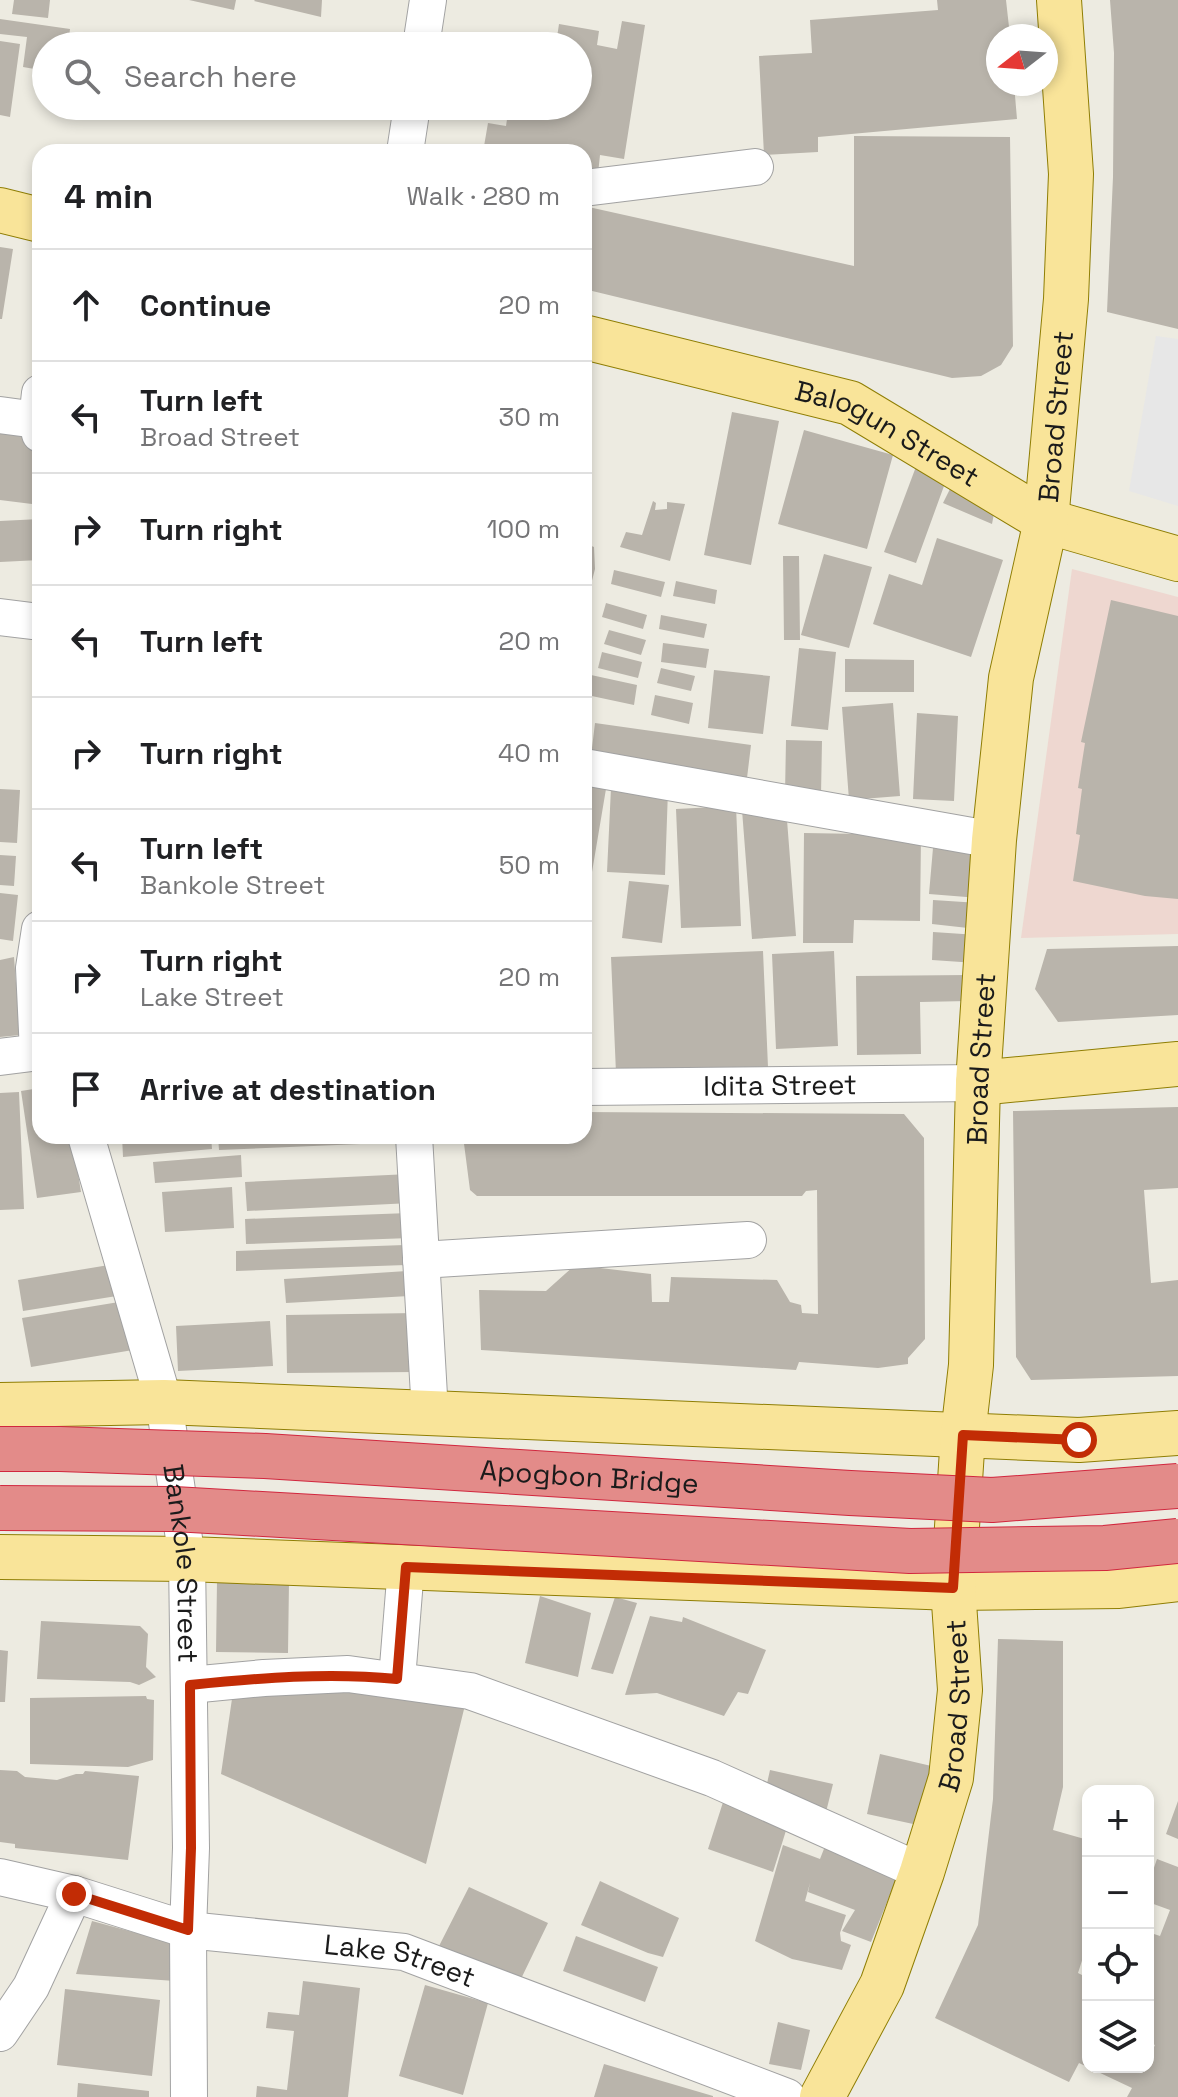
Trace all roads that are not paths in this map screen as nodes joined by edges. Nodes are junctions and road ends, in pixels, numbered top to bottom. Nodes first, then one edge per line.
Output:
1 (428, 0) edge
2 (1059, 0) edge
3 (423, 32) edge
4 (410, 120) edge
5 (406, 144) edge
6 (755, 167) dead end
7 (592, 187) edge
8 (0, 210) edge
9 (32, 218) edge
10 (592, 339) edge
11 (0, 415) edge
12 (32, 416) edge
13 (1046, 521) junction
14 (1178, 559) edge
15 (0, 617) edge
16 (32, 621) edge
17 (592, 768) edge
18 (994, 840) junction
19 (32, 1053) edge
20 (0, 1057) edge
21 (1178, 1064) edge
22 (978, 1083) junction
23 (592, 1087) edge
24 (88, 1144) edge
25 (414, 1144) edge
26 (748, 1240) dead end
27 (421, 1260) junction
28 (164, 1402) junction
29 (0, 1405) edge
30 (430, 1413) junction
31 (1178, 1433) edge
32 (963, 1435) junction
33 (0, 1449) edge
34 (1178, 1486) edge
35 (0, 1508) edge
36 (1178, 1541) edge
37 (0, 1557) edge
38 (187, 1559) junction
39 (406, 1567) junction
40 (1178, 1579) edge
41 (953, 1588) junction
42 (397, 1679) junction
43 (190, 1685) junction
44 (922, 1872) junction
45 (0, 1877) edge
46 (74, 1894) junction
47 (188, 1930) junction
48 (0, 2033) edge
49 (189, 2097) edge
50 (787, 2097) edge
51 (822, 2097) edge

1 - 3 street
2 - 13 main road, Broad Street
4 - 5 street
6 - 7 street
8 - 9 main road
10 - 13 main road, Balogun Street
11 - 12 street
13 - 14 main road, Balogun Street
13 - 18 main road, Broad Street
15 - 16 street
17 - 18 street
18 - 22 main road, Broad Street
19 - 20 street
21 - 22 main road
22 - 23 street, Idita Street
22 - 32 main road, Broad Street
24 - 28 street, Bankole Street
25 - 27 street
26 - 27 street
27 - 30 street
28 - 29 main road
28 - 30 main road
28 - 38 street, Bankole Street
30 - 32 main road
31 - 32 main road
32 - 41 main road, Broad Street
33 - 34 highway, Apogbon Bridge, bridge
35 - 36 highway, Apogbon Bridge, bridge
37 - 38 main road
38 - 39 main road
38 - 43 street, Bankole Street
39 - 41 main road
39 - 42 street
40 - 41 main road
41 - 44 main road, Broad Street
42 - 43 street
42 - 44 street
43 - 47 street, Bankole Street
44 - 51 main road, Broad Street
45 - 46 street, Lake Street
46 - 47 street, Lake Street
46 - 48 street
47 - 49 street, Bankole Street
47 - 50 street, Lake Street

